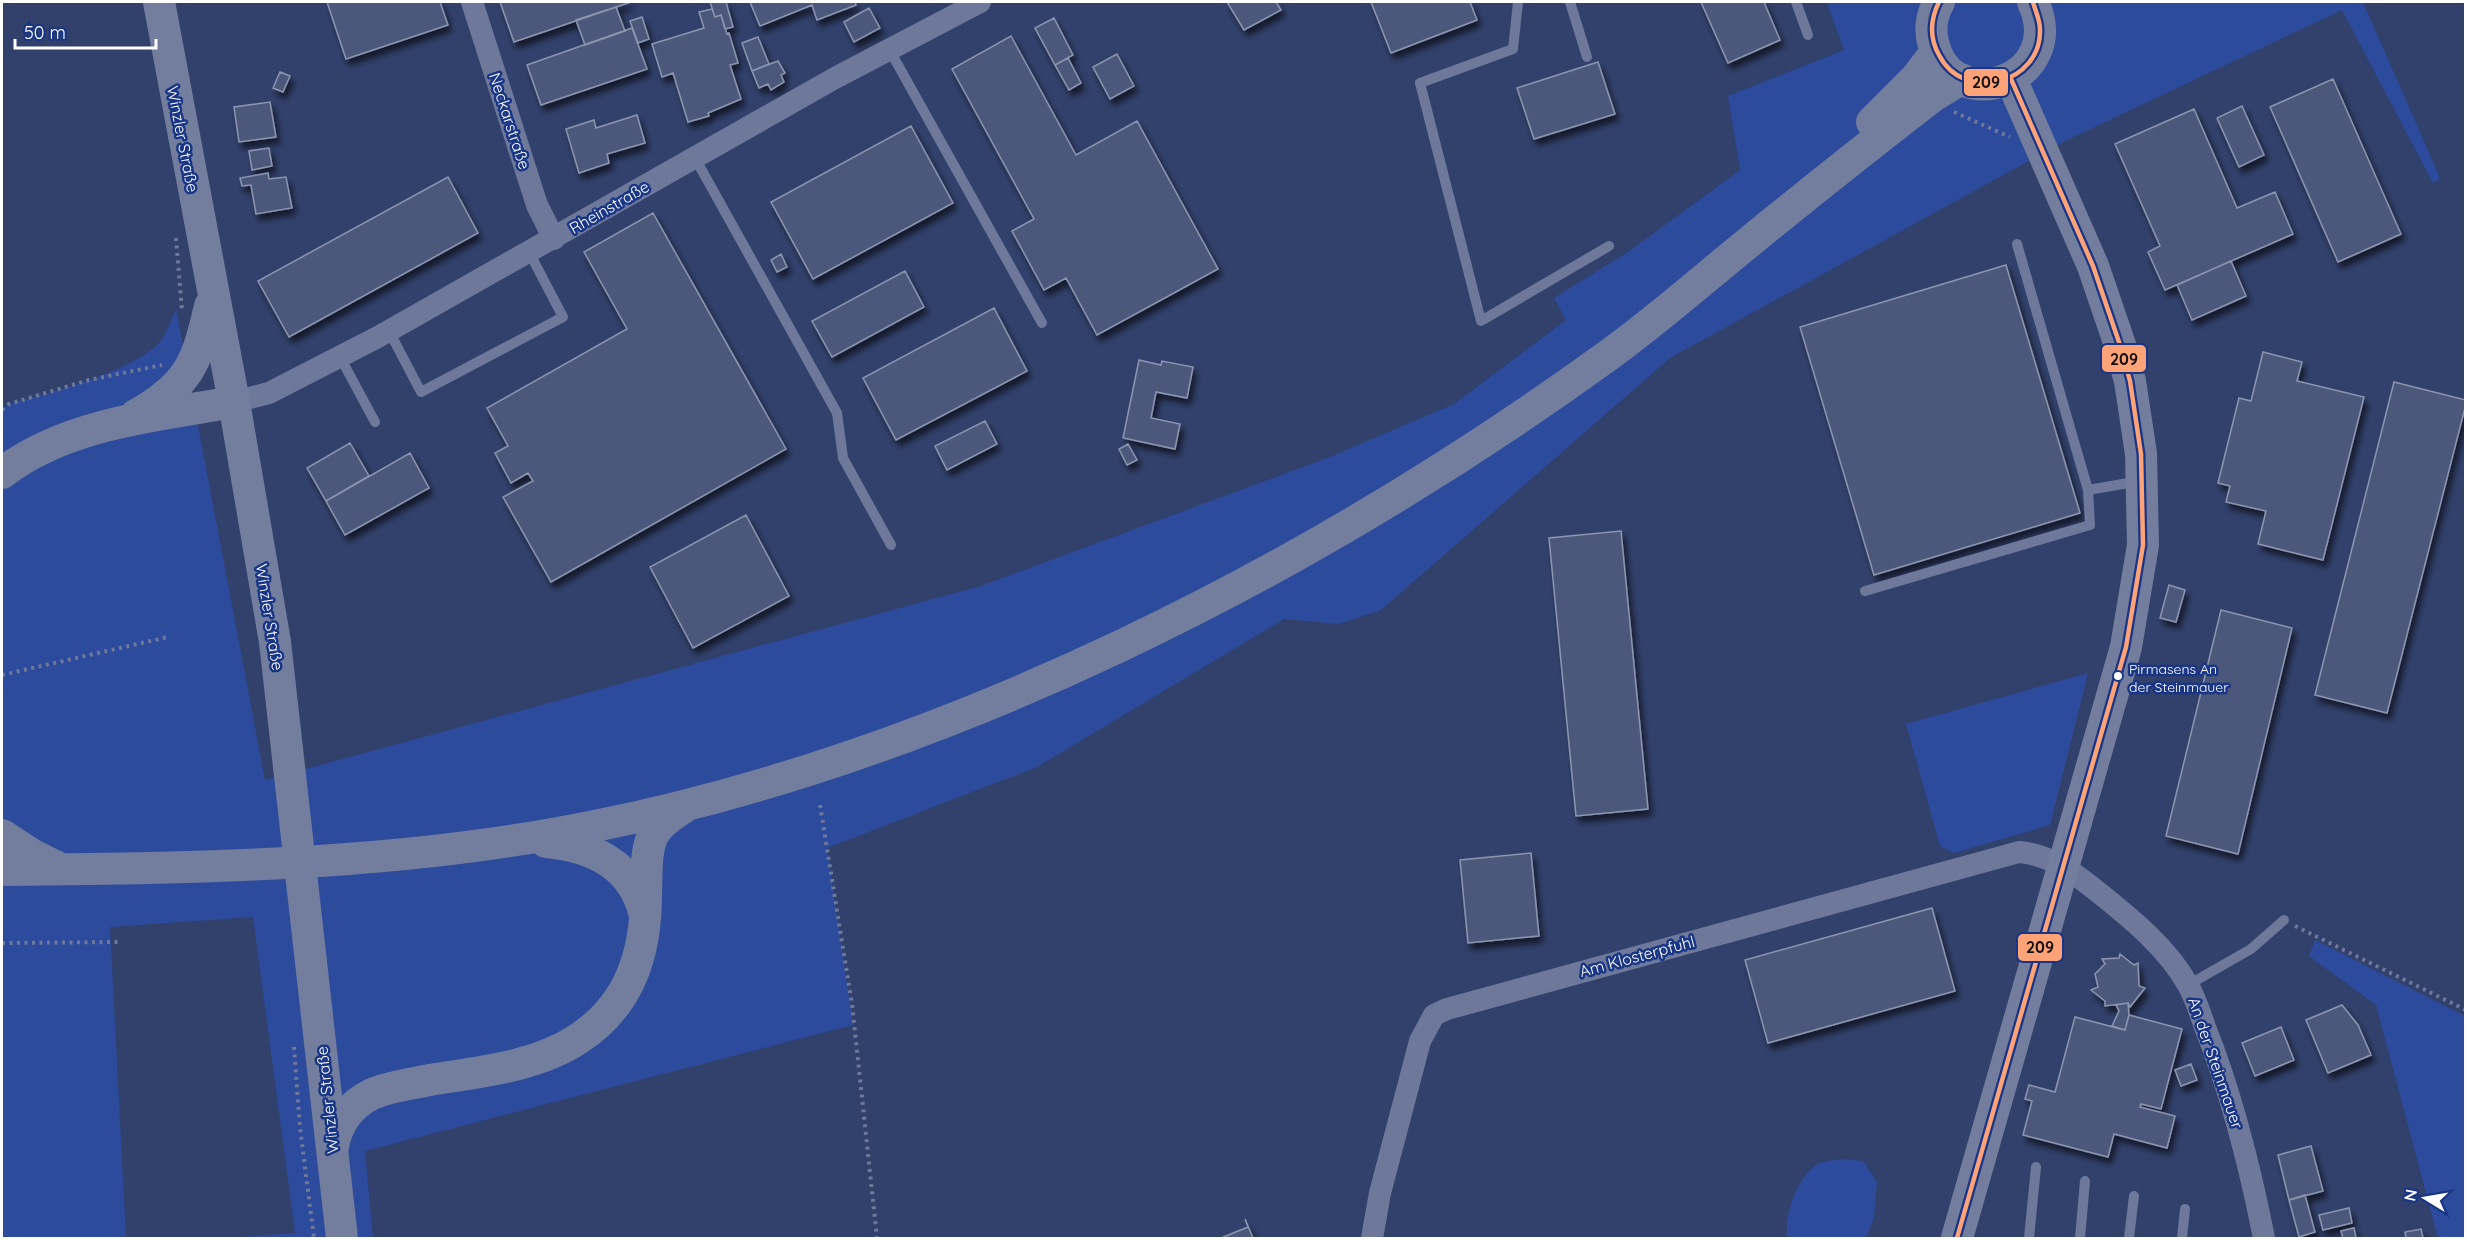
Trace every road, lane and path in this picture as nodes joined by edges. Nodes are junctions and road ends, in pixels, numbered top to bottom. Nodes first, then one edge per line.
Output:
1 (159, 2) edge
2 (472, 2) edge
3 (980, 2) edge
4 (1518, 2) edge
5 (1570, 2) edge
6 (1796, 2) edge
7 (1939, 2) edge
8 (2033, 2) edge
9 (1808, 34) dead end
10 (889, 49) junction
11 (1935, 52) junction
12 (1587, 57) dead end
13 (1962, 79) junction
14 (2011, 79) junction
15 (695, 158) junction
16 (554, 238) junction
17 (1754, 238) junction
18 (2017, 244) dead end
19 (1609, 246) dead end
20 (530, 252) junction
21 (213, 293) junction
22 (1042, 323) dead end
23 (389, 331) junction
24 (340, 357) junction
25 (167, 363) dead end
26 (234, 402) junction
27 (2, 410) edge
28 (128, 420) junction
29 (375, 422) dead end
30 (2, 473) edge
31 (2142, 480) junction
32 (2088, 490) junction
33 (891, 545) dead end
34 (1864, 591) dead end
35 (168, 637) dead end
36 (2, 675) edge
37 (687, 804) junction
38 (820, 805) dead end
39 (2, 835) edge
40 (494, 843) junction
41 (2064, 867) junction
42 (2, 870) edge
43 (62, 870) junction
44 (646, 919) junction
45 (2284, 921) joint
46 (2, 942) edge
47 (122, 942) dead end
48 (2188, 985) junction
49 (2466, 1010) edge
50 (322, 1055) junction
51 (395, 1086) junction
52 (332, 1150) junction
53 (2036, 1167) dead end
54 (2085, 1181) dead end
55 (2134, 1196) dead end
56 (2185, 1209) dead end
57 (1367, 1237) edge
58 (342, 1239) edge
59 (878, 1239) edge
60 (1958, 1239) edge
61 (2029, 1239) edge
62 (2080, 1239) edge
63 (2129, 1239) edge
64 (2182, 1239) edge
65 (2264, 1239) edge

1 - 21 main road, Winzler Straße
2 - 16 street, Neckarstraße
3 - 10 street, Rheinstraße
4 - 19 lane
5 - 12 lane
6 - 9 lane
7 - 11 main road
8 - 14 main road
10 - 15 street, Rheinstraße
10 - 22 lane
11 - 13 main road
11 - 17 main road
13 - 14 main road
13 - 17 main road
14 - 31 main road
15 - 16 street, Rheinstraße
15 - 33 lane
16 - 20 street, Rheinstraße
17 - 37 main road
18 - 32 lane
20 - 23 street, Rheinstraße
20 - 23 lane
21 - 26 main road, Winzler Straße
21 - 28 main road
23 - 24 street, Rheinstraße
24 - 26 street, Rheinstraße
24 - 29 lane
25 - 27 path
26 - 28 main road
26 - 50 main road, Winzler Straße
28 - 30 main road
31 - 32 lane
31 - 41 main road
32 - 34 lane
35 - 36 path
37 - 40 main road
37 - 44 main road
38 - 59 path
39 - 43 main road
40 - 43 main road
40 - 44 main road
41 - 48 street, An der Steinmauer
41 - 57 street, Am Klosterpfuhl
41 - 60 main road
42 - 43 main road
44 - 51 main road
45 - 48 lane
45 - 49 path
46 - 47 path
48 - 65 street, An der Steinmauer
50 - 51 main road
50 - 52 main road, Winzler Straße
51 - 52 main road
52 - 58 main road, Winzler Straße
53 - 61 lane
54 - 62 lane
55 - 63 lane
56 - 64 lane

